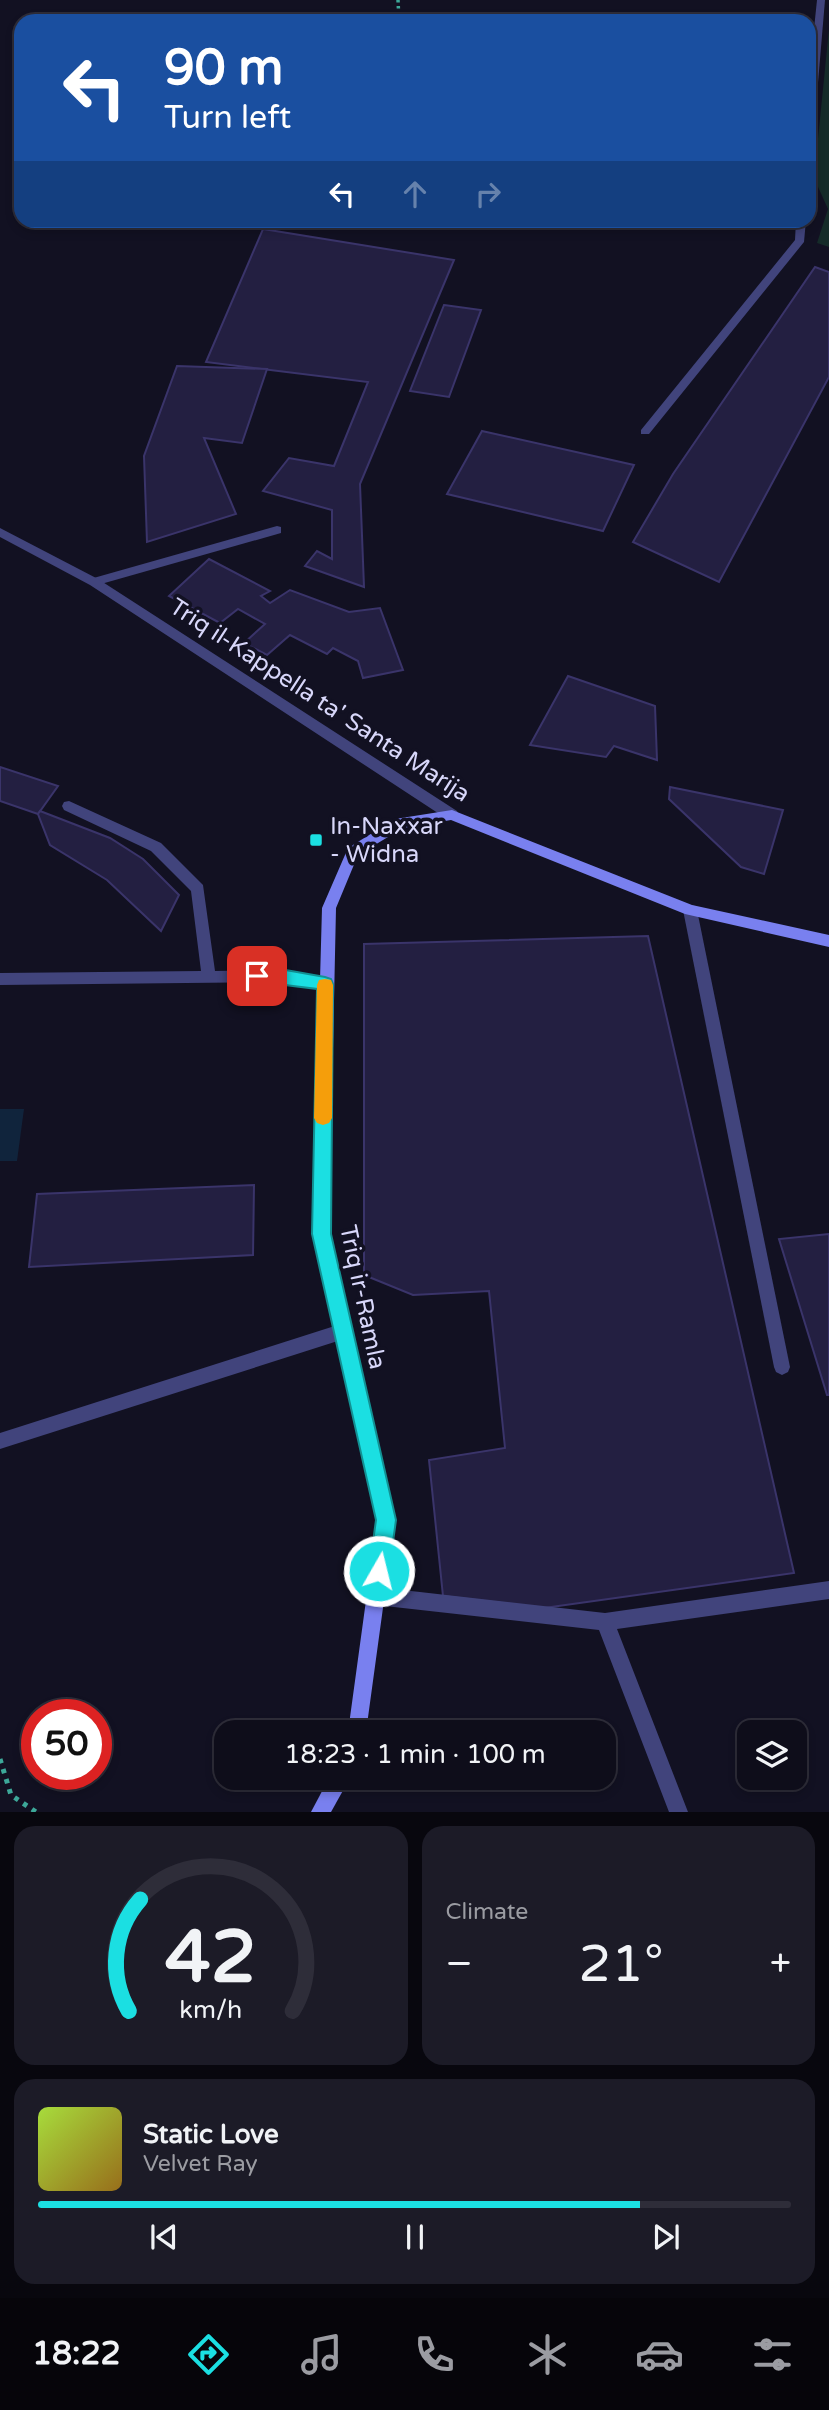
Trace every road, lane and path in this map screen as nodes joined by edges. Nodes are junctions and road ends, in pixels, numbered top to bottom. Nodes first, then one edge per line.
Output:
1 (821, 0) edge
2 (816, 55) edge
3 (801, 228) edge
4 (645, 432) dead end
5 (277, 530) dead end
6 (0, 532) edge
7 (94, 582) junction
8 (69, 806) dead end
9 (452, 815) junction
10 (690, 910) junction
11 (829, 941) edge
12 (209, 976) junction
13 (0, 979) edge
14 (325, 984) junction
15 (344, 1331) junction
16 (782, 1367) dead end
17 (0, 1441) edge
18 (829, 1590) edge
19 (376, 1596) junction
20 (605, 1622) junction
21 (359, 1720) edge
22 (0, 1759) edge
23 (333, 1790) edge
24 (36, 1811) edge
25 (320, 1811) edge
26 (679, 1811) edge

1 - 2 street
3 - 4 street
5 - 7 street
6 - 7 street, Triq il-Kappella ta' Santa Marija
7 - 9 street, Triq il-Kappella ta' Santa Marija
8 - 12 street
9 - 10 main road, Triq il-Kappella ta' Santa Marija
9 - 14 main road, Triq ir-Ramla
10 - 11 main road, Triq il-Kappella ta' Santa Marija
10 - 16 street
12 - 13 street
12 - 14 street
14 - 15 main road, Triq ir-Ramla
15 - 17 street
15 - 19 main road, Triq ir-Ramla
18 - 20 street
19 - 20 street
19 - 21 main road, Triq ir-Ramla
20 - 26 street
22 - 24 path
23 - 25 main road

